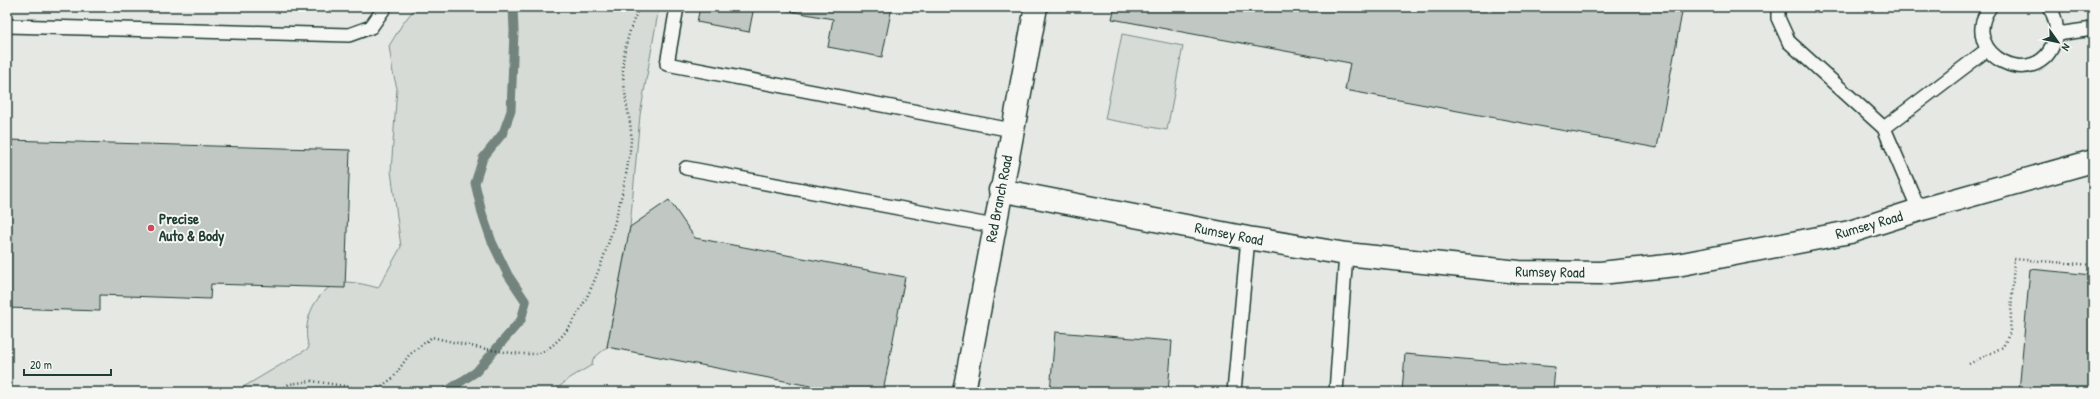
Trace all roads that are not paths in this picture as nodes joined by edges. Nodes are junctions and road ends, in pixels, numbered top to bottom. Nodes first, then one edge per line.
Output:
1 (384, 7) edge
2 (677, 7) edge
3 (1036, 7) edge
4 (1778, 7) edge
5 (1990, 7) edge
6 (2049, 7) edge
7 (7, 26) edge
8 (2093, 29) edge
9 (2057, 34) junction
10 (1988, 50) junction
11 (1884, 128) junction
12 (1012, 130) junction
13 (2093, 161) edge
14 (686, 168) dead end
15 (1000, 190) junction
16 (1919, 210) junction
17 (994, 226) junction
18 (1248, 238) junction
19 (1346, 254) junction
20 (964, 392) edge
21 (1234, 392) edge
22 (1336, 392) edge

1 - 7 lane
2 - 12 lane
3 - 12 street, Red Branch Road
4 - 11 lane
5 - 10 lane
6 - 9 lane
8 - 9 lane
9 - 10 lane
10 - 11 lane
11 - 16 lane
12 - 15 street, Red Branch Road
13 - 16 street, Rumsey Road
14 - 17 lane
15 - 17 street, Red Branch Road
15 - 18 street, Rumsey Road
16 - 19 street, Rumsey Road
17 - 20 street, Red Branch Road
18 - 19 street, Rumsey Road
18 - 21 lane
19 - 22 lane

